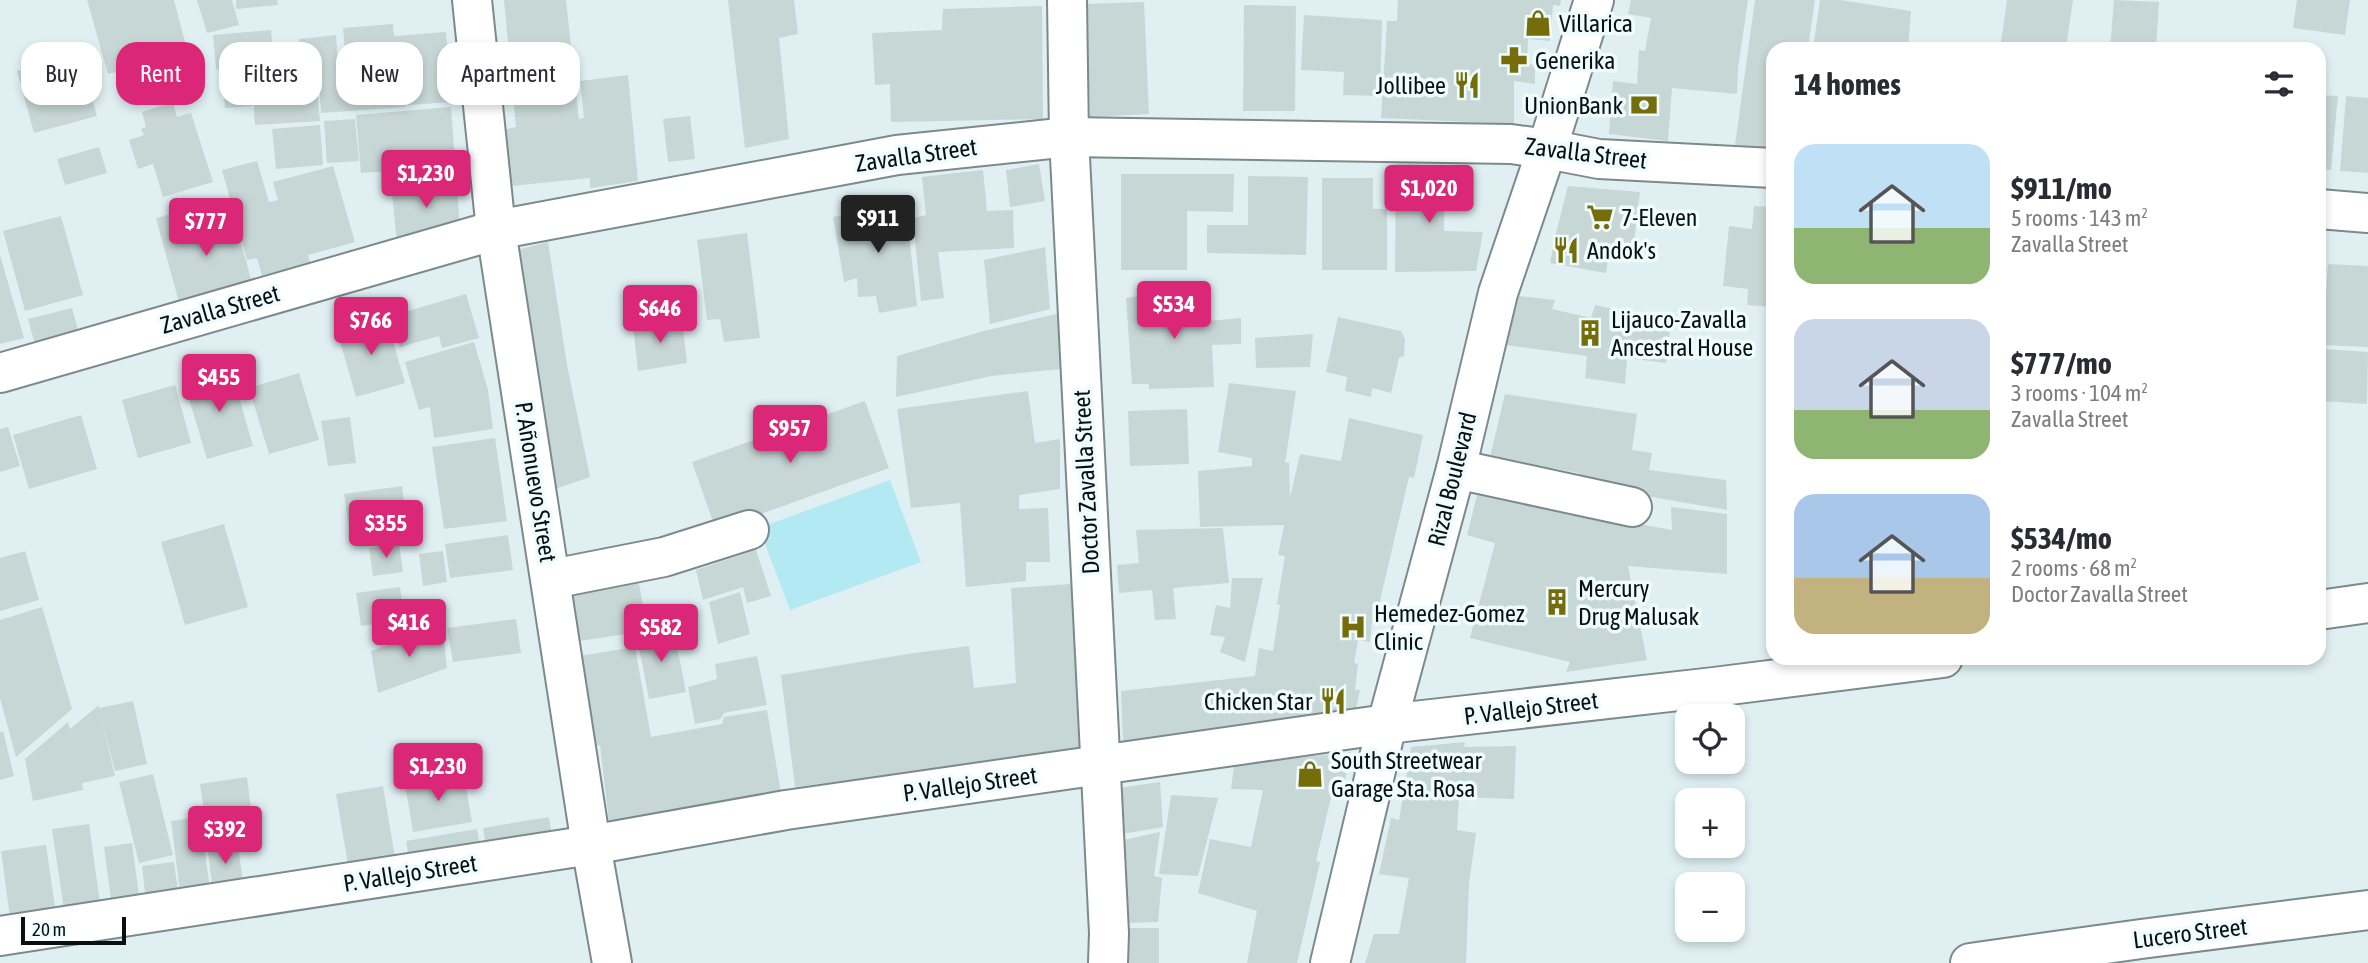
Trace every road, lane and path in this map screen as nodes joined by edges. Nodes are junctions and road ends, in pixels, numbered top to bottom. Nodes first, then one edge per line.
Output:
1 (472, 0) edge
2 (1067, 0) edge
3 (1594, 0) edge
4 (1069, 137) junction
5 (1547, 149) junction
6 (1766, 168) edge
7 (2326, 210) edge
8 (2368, 213) edge
9 (496, 230) junction
10 (0, 373) edge
11 (1455, 469) junction
12 (1632, 507) dead end
13 (749, 530) dead end
14 (552, 579) junction
15 (2368, 603) edge
16 (2326, 609) edge
17 (1888, 665) edge
18 (1387, 724) junction
19 (1100, 765) junction
20 (591, 845) junction
21 (2368, 910) edge
22 (0, 936) edge
23 (612, 963) edge
24 (1108, 963) edge
25 (1330, 963) edge
26 (1970, 963) edge

1 - 9 street, P. Añonuevo Street
2 - 4 street, Doctor Zavalla Street
3 - 5 street, Rizal Boulevard
4 - 5 street, Zavalla Street
4 - 9 street, Zavalla Street
4 - 19 street, Doctor Zavalla Street
5 - 6 street, Zavalla Street
5 - 11 street, Rizal Boulevard
7 - 8 street
9 - 10 street, Zavalla Street
9 - 14 street, P. Añonuevo Street
11 - 12 street
11 - 18 street, Rizal Boulevard
13 - 14 street
14 - 20 street, P. Añonuevo Street
15 - 16 street
17 - 18 street, P. Vallejo Street
18 - 19 street, P. Vallejo Street
18 - 25 street, Rizal Boulevard
19 - 20 street, P. Vallejo Street
19 - 24 street, Doctor Zavalla Street
20 - 22 street, P. Vallejo Street
20 - 23 street, P. Añonuevo Street
21 - 26 street, Lucero Street

